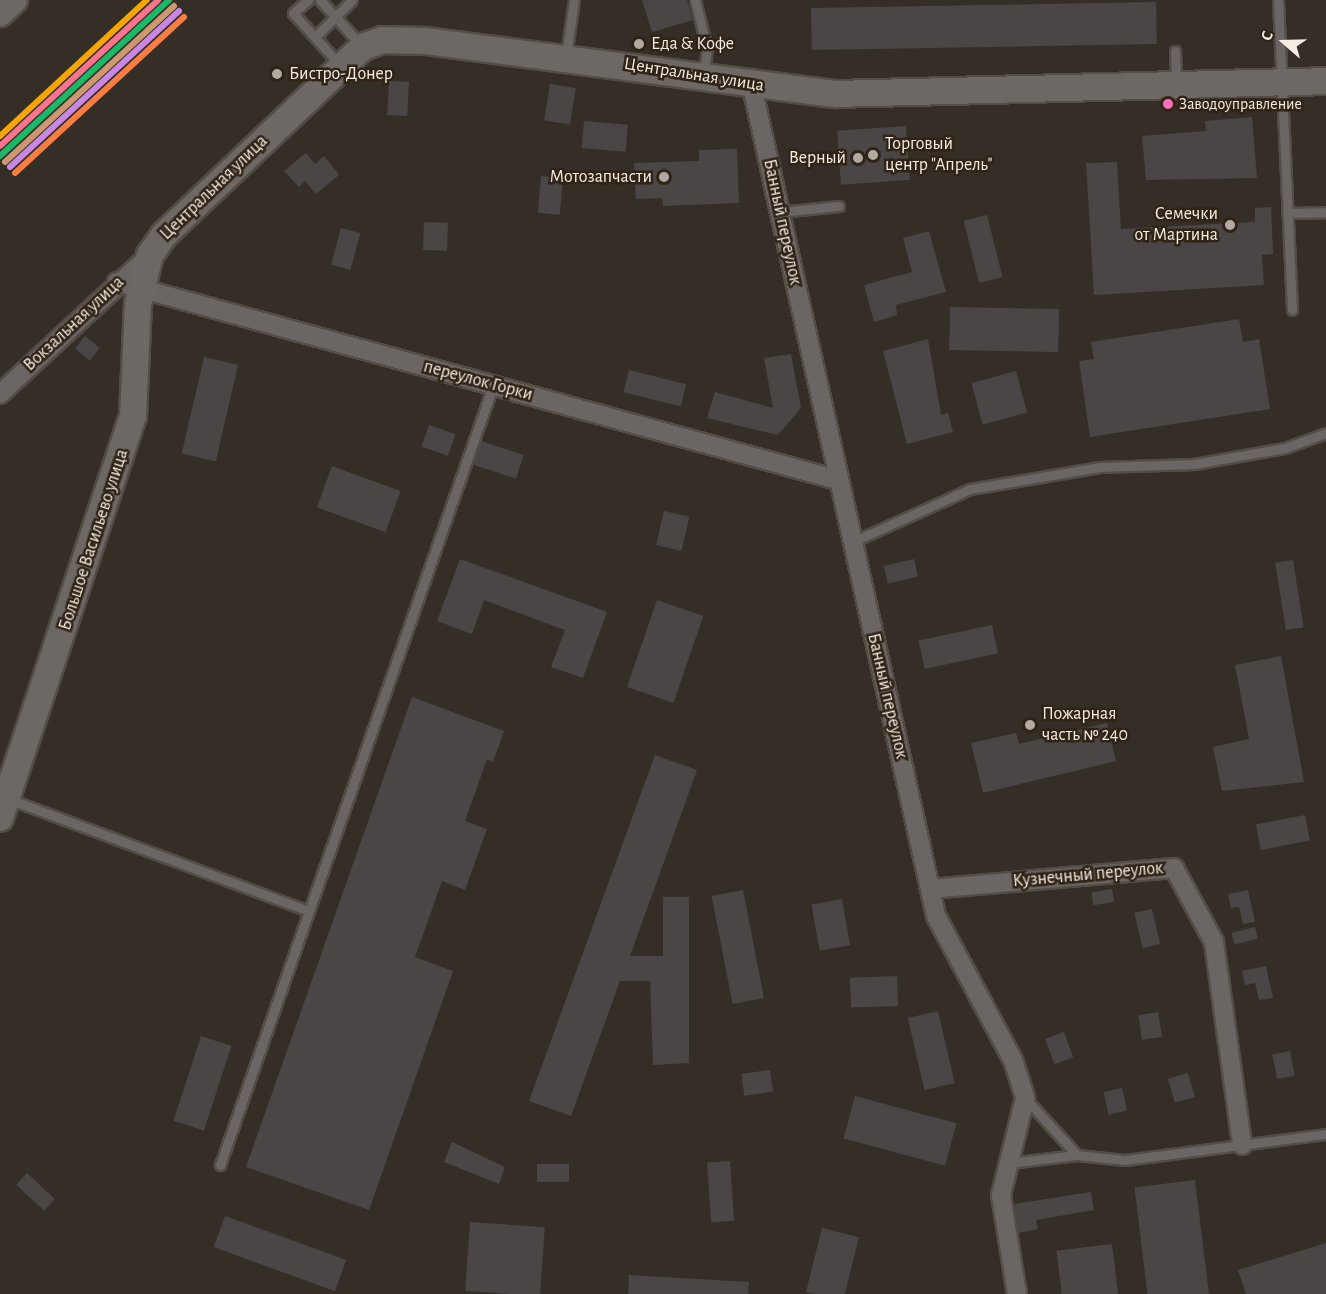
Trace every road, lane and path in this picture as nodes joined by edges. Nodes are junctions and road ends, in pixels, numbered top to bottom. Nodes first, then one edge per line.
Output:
1 (14, 0) edge
2 (308, 0) edge
3 (320, 0) edge
4 (352, 0) edge
5 (574, 0) edge
6 (695, 0) edge
7 (1278, 0) edge
8 (0, 13) edge
9 (336, 18) junction
10 (315, 37) junction
11 (363, 47) junction
12 (1176, 51) dead end
13 (566, 56) junction
14 (340, 65) junction
15 (704, 75) junction
16 (1326, 81) edge
17 (751, 82) junction
18 (1281, 83) junction
19 (1176, 86) junction
20 (839, 206) dead end
21 (780, 212) junction
22 (1326, 212) edge
23 (1287, 213) junction
24 (150, 255) joint
25 (129, 286) junction
26 (1292, 310) dead end
27 (494, 386) junction
28 (0, 394) edge
29 (1326, 433) edge
30 (838, 480) junction
31 (852, 542) junction
32 (3, 808) edge
33 (930, 889) junction
34 (309, 910) junction
35 (1025, 1098) junction
36 (1326, 1134) edge
37 (1242, 1145) junction
38 (1077, 1155) junction
39 (1009, 1163) junction
40 (220, 1165) dead end
41 (1017, 1294) edge

1 - 8 main road
2 - 10 lane
3 - 9 lane
4 - 9 lane
5 - 13 lane
6 - 15 lane
7 - 18 lane
9 - 10 lane
9 - 11 lane
10 - 14 lane
11 - 13 main road, Центральная улица
11 - 14 main road, Центральная улица
12 - 19 lane
13 - 15 main road, Центральная улица
14 - 24 main road, Центральная улица
15 - 17 main road, Центральная улица
16 - 18 main road, Центральная улица
17 - 19 main road, Центральная улица
17 - 21 street, Банный переулок
18 - 19 main road, Центральная улица
18 - 23 lane
20 - 21 lane
21 - 30 street, Банный переулок
22 - 23 lane
23 - 26 lane
24 - 25 main road, Большое Васильево улица
25 - 27 street, переулок Горки
25 - 28 street, Вокзальная улица
25 - 32 main road, Большое Васильево улица
27 - 30 street, переулок Горки
27 - 34 lane
29 - 31 lane
30 - 31 street, Банный переулок
31 - 33 street, Банный переулок
32 - 34 lane
33 - 35 street, Банный переулок
33 - 37 street, Кузнечный переулок
34 - 40 lane
35 - 38 lane
35 - 39 street
36 - 37 lane
37 - 38 lane
38 - 39 lane
39 - 41 street

